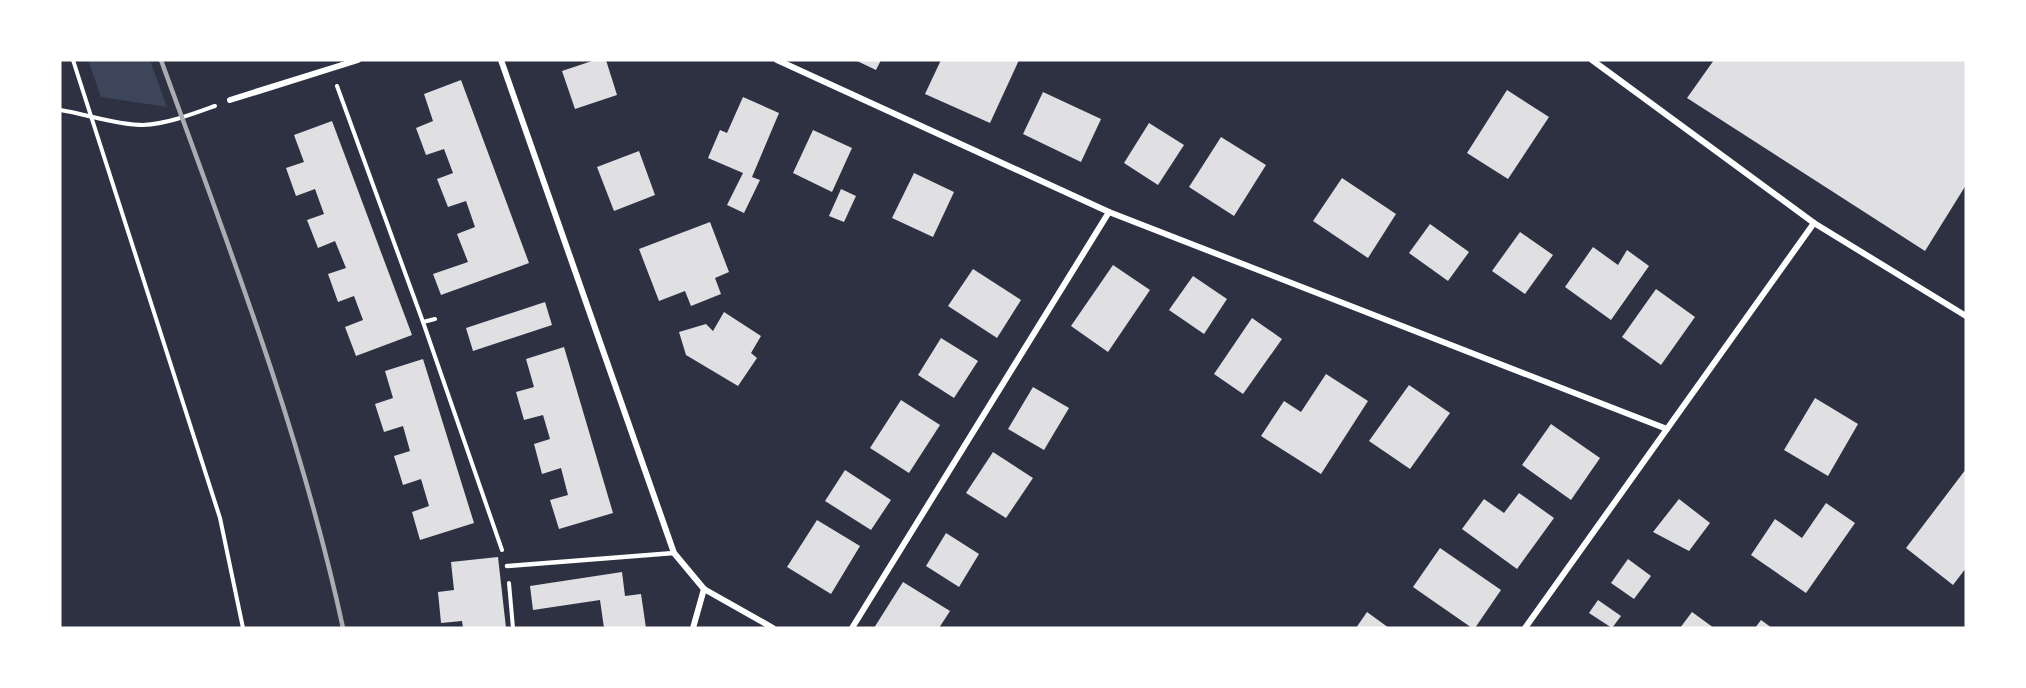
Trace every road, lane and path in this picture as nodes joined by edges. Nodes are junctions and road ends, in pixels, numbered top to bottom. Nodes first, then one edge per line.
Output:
1 (73, 60) edge
2 (358, 60) edge
3 (501, 60) edge
4 (777, 60) edge
5 (1592, 60) edge
6 (331, 68) junction
7 (230, 100) joint
8 (60, 110) edge
9 (92, 115) junction
10 (1109, 212) junction
11 (1814, 223) junction
12 (1966, 316) edge
13 (435, 319) dead end
14 (423, 322) junction
15 (1667, 429) junction
16 (674, 553) junction
17 (507, 566) junction
18 (704, 589) junction
19 (243, 628) edge
20 (513, 628) edge
21 (693, 628) edge
22 (773, 628) edge
23 (852, 628) edge
24 (1525, 628) edge

1 - 9 path
2 - 6 street
3 - 16 street
4 - 10 street
5 - 11 street
6 - 7 street
6 - 14 path
7 - 9 path
8 - 9 path
9 - 19 path
10 - 15 street
10 - 23 street
11 - 12 street
11 - 15 street
13 - 14 path
14 - 17 path
15 - 24 street
16 - 17 lane
16 - 18 street
17 - 20 path
18 - 21 street
18 - 22 street

